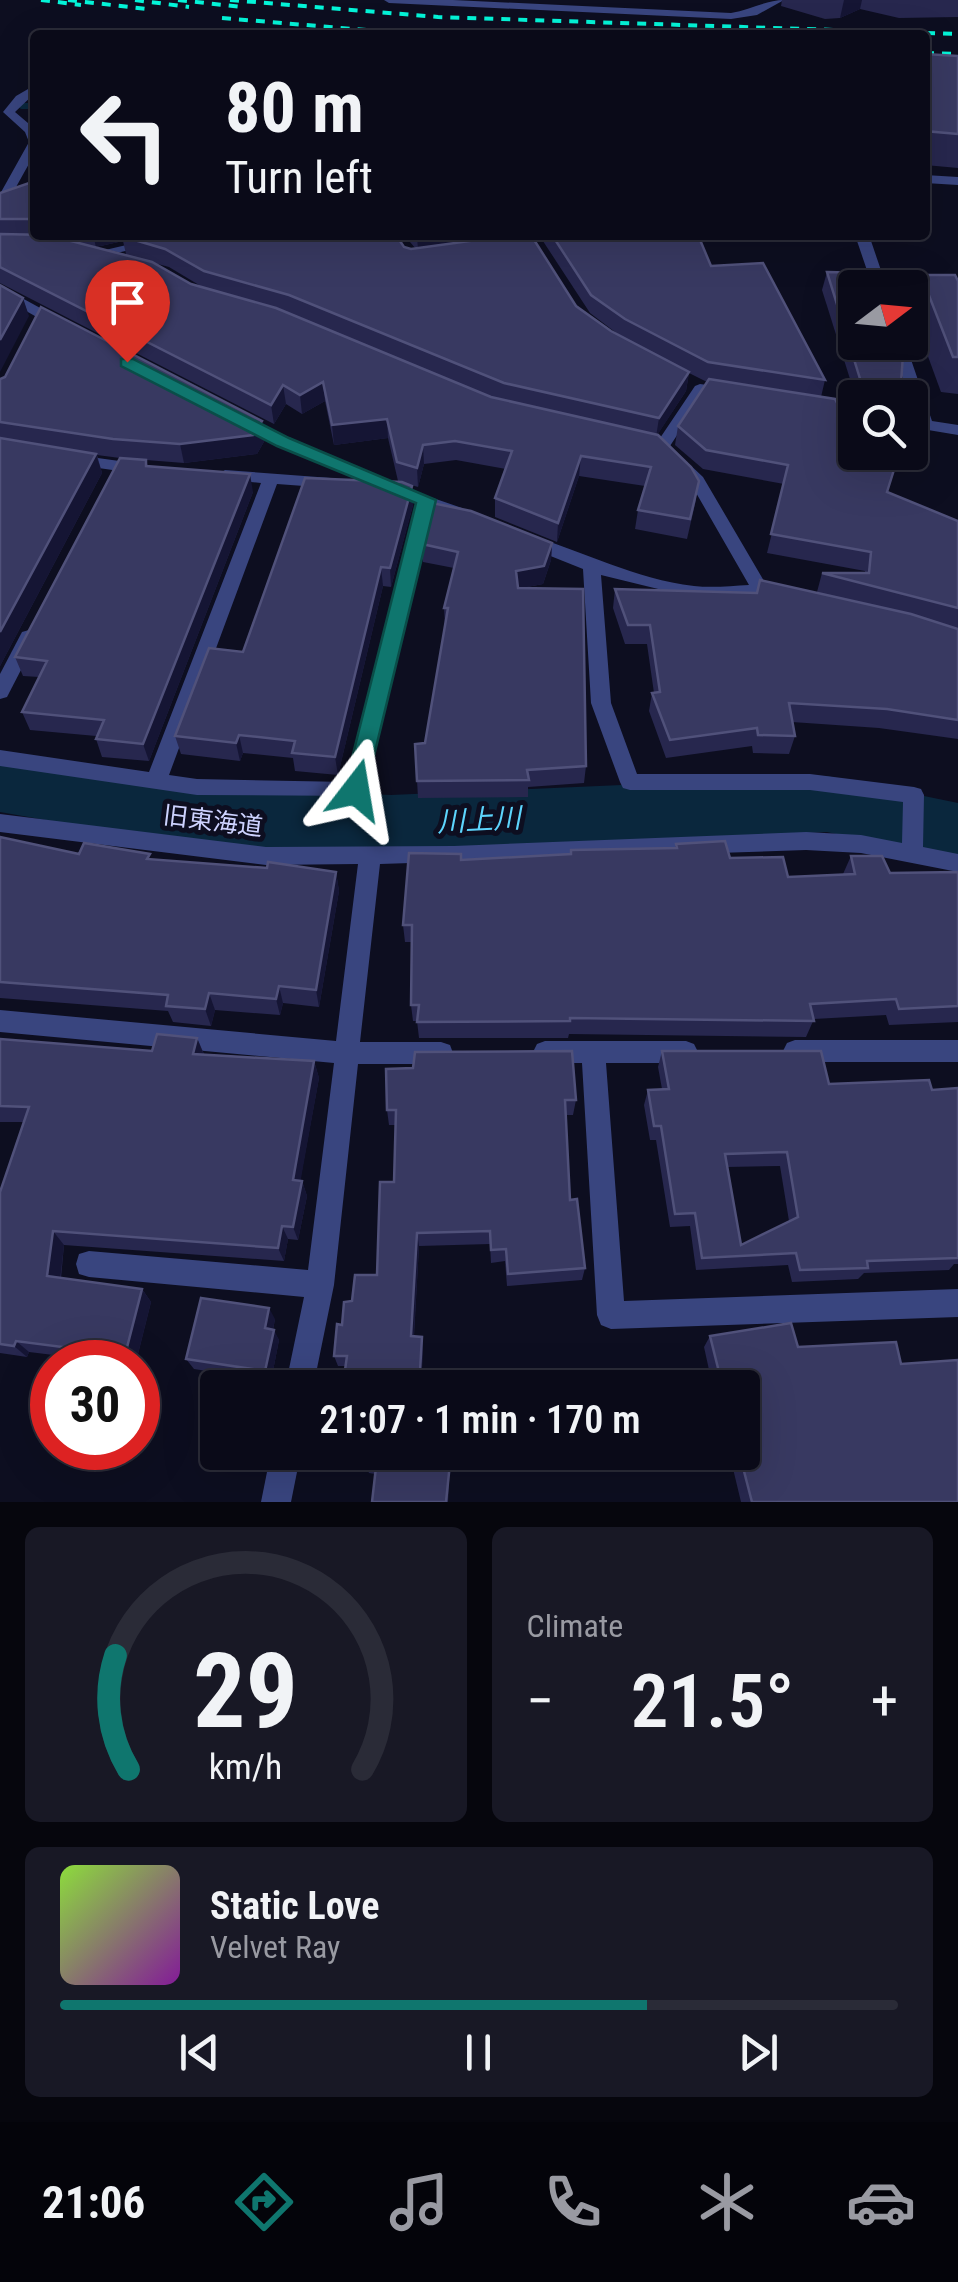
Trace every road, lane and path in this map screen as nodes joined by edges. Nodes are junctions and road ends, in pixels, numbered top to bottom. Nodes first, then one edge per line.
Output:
1 (389, 0) edge
2 (779, 0) edge
3 (30, 91) edge
4 (30, 130) edge
5 (30, 151) edge
6 (930, 178) edge
7 (958, 181) edge
8 (27, 193) edge
9 (0, 205) edge
10 (159, 240) edge
11 (864, 240) edge
12 (137, 265) edge
13 (874, 270) edge
14 (0, 290) edge
15 (42, 314) junction
16 (34, 330) edge
17 (75, 333) edge
18 (684, 380) edge
19 (700, 388) junction
20 (739, 395) edge
21 (797, 404) edge
22 (219, 410) edge
23 (838, 410) edge
24 (928, 425) edge
25 (958, 430) edge
26 (643, 443) edge
27 (662, 448) junction
28 (59, 457) edge
29 (156, 470) edge
30 (214, 474) edge
31 (271, 478) junction
32 (398, 489) junction
33 (426, 500) junction
34 (482, 522) edge
35 (519, 537) edge
36 (592, 566) junction
37 (760, 589) junction
38 (797, 598) edge
39 (36, 622) edge
40 (0, 692) edge
41 (0, 758) edge
42 (156, 781) junction
43 (0, 822) edge
44 (912, 844) junction
45 (370, 855) junction
46 (958, 863) edge
47 (0, 1021) edge
48 (958, 1051) edge
49 (461, 1052) edge
50 (518, 1052) edge
51 (593, 1052) junction
52 (708, 1052) edge
53 (766, 1052) edge
54 (347, 1053) junction
55 (89, 1264) dead end
56 (320, 1285) junction
57 (958, 1303) edge
58 (303, 1370) edge
59 (282, 1470) edge
60 (276, 1502) edge

1 - 2 street
3 - 4 street
5 - 9 street
6 - 7 street
8 - 9 street
10 - 12 street
11 - 13 street
14 - 15 street
15 - 16 street
15 - 17 street
18 - 19 street
19 - 20 street
19 - 27 street
21 - 23 street
22 - 32 street
24 - 25 street
26 - 27 street
27 - 37 street
28 - 29 street
30 - 31 street
31 - 32 street
31 - 42 street
32 - 33 street
33 - 34 street
33 - 42 street
35 - 36 street
36 - 37 street
36 - 44 street
37 - 38 street
39 - 40 street
41 - 42 street
43 - 45 street, 旧東海道
44 - 45 street, 旧東海道
44 - 46 street, 旧東海道
45 - 54 street
47 - 54 street
48 - 53 street
49 - 54 street
50 - 51 street
51 - 52 street
51 - 57 street
54 - 56 street
55 - 56 street
56 - 58 street
59 - 60 street

